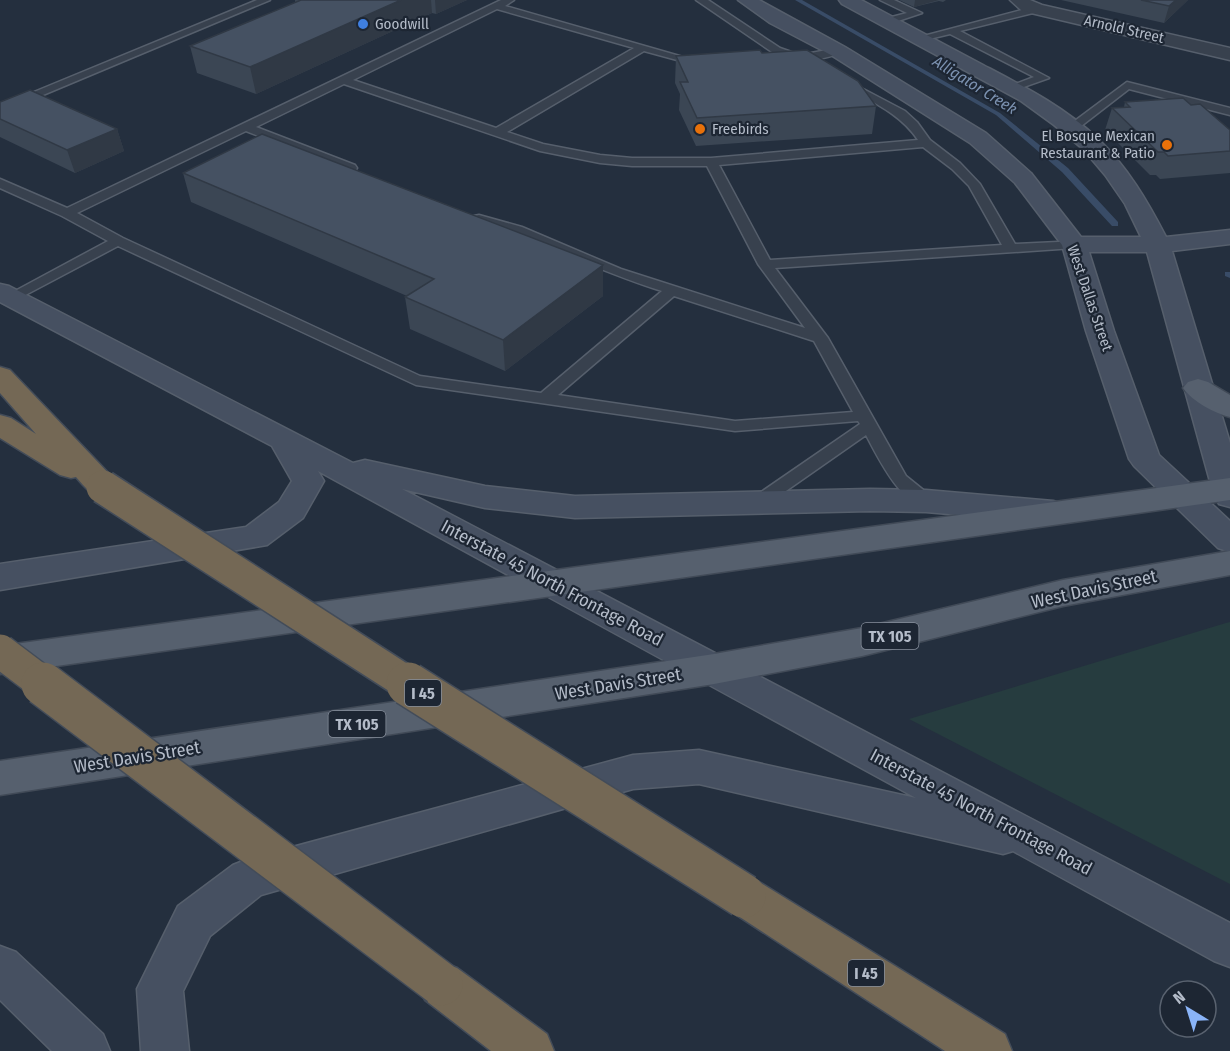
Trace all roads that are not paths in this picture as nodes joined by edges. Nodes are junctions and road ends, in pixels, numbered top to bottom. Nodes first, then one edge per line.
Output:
1 (265, 0) edge
2 (508, 0) edge
3 (701, 0) edge
4 (747, 0) edge
5 (848, 0) edge
6 (1019, 0) edge
7 (496, 6) junction
8 (1037, 9) junction
9 (887, 11) edge
10 (952, 31) junction
11 (921, 38) junction
12 (641, 48) junction
13 (838, 51) junction
14 (1230, 54) edge
15 (801, 58) junction
16 (768, 60) edge
17 (714, 63) edge
18 (821, 69) edge
19 (344, 80) junction
20 (841, 80) edge
21 (1011, 87) junction
22 (0, 111) edge
23 (1230, 112) edge
24 (246, 127) junction
25 (1072, 128) junction
26 (496, 132) junction
27 (926, 143) junction
28 (711, 162) junction
29 (368, 175) edge
30 (0, 183) edge
31 (67, 213) junction
32 (468, 214) edge
33 (1230, 237) edge
34 (118, 241) junction
35 (1074, 244) junction
36 (1158, 246) junction
37 (1011, 248) junction
38 (765, 264) junction
39 (672, 290) junction
40 (5, 294) edge
41 (820, 338) junction
42 (0, 376) edge
43 (1198, 388) junction
44 (544, 399) junction
45 (1230, 408) edge
46 (866, 420) junction
47 (0, 425) edge
48 (283, 439) junction
49 (322, 460) junction
50 (103, 487) junction
51 (1229, 491) edge
52 (1184, 496) junction
53 (926, 501) junction
54 (757, 503) junction
55 (1064, 513) junction
56 (1230, 540) edge
57 (1230, 563) edge
58 (0, 577) edge
59 (552, 582) junction
60 (0, 651) edge
61 (0, 660) edge
62 (714, 669) junction
63 (0, 778) edge
64 (1046, 846) junction
65 (1230, 946) edge
66 (0, 968) edge
67 (86, 1051) edge
68 (165, 1051) edge
69 (530, 1051) edge
70 (988, 1051) edge

1 - 22 lane
2 - 7 lane
3 - 15 lane
4 - 13 main road, West Dallas Street
5 - 9 main road
6 - 8 street, Arnold Street
7 - 12 lane
7 - 19 lane
8 - 10 lane
8 - 14 street, Arnold Street
9 - 11 main road
10 - 11 lane
10 - 21 lane
11 - 21 main road
12 - 17 lane
12 - 26 lane
13 - 15 lane
13 - 35 main road, West Dallas Street
15 - 16 lane
15 - 18 lane
19 - 24 lane
19 - 26 lane
20 - 27 lane
21 - 25 main road
23 - 25 lane
24 - 29 lane
24 - 31 lane
25 - 36 main road
26 - 28 lane
27 - 28 lane
27 - 37 lane
28 - 38 lane
30 - 31 lane
31 - 34 lane
32 - 39 lane
33 - 36 main road
34 - 40 lane
34 - 44 lane
35 - 36 main road
35 - 37 lane
35 - 52 main road, West Dallas Street
36 - 43 main road
37 - 38 lane
38 - 41 lane
39 - 41 lane
39 - 44 lane
40 - 48 main road, Interstate 45 North Frontage Road
41 - 46 lane
42 - 50 highway
43 - 45 main road
43 - 51 main road
44 - 46 lane
46 - 53 lane
46 - 54 lane
47 - 50 highway, I 45
48 - 49 main road, Interstate 45 North Frontage Road
48 - 58 main road
49 - 54 main road
49 - 59 main road, Interstate 45 North Frontage Road
50 - 70 highway, I 45, bridge
51 - 52 main road
52 - 55 main road
52 - 56 main road, West Dallas Street
53 - 54 main road
53 - 55 main road
55 - 59 main road
57 - 62 main road, West Davis Street / TX 105
59 - 61 main road
59 - 62 main road, Interstate 45 North Frontage Road
60 - 69 highway, bridge
62 - 63 main road, West Davis Street / TX 105
62 - 64 main road, Interstate 45 North Frontage Road
64 - 65 main road, Interstate 45 North Frontage Road
64 - 68 main road
66 - 67 main road

